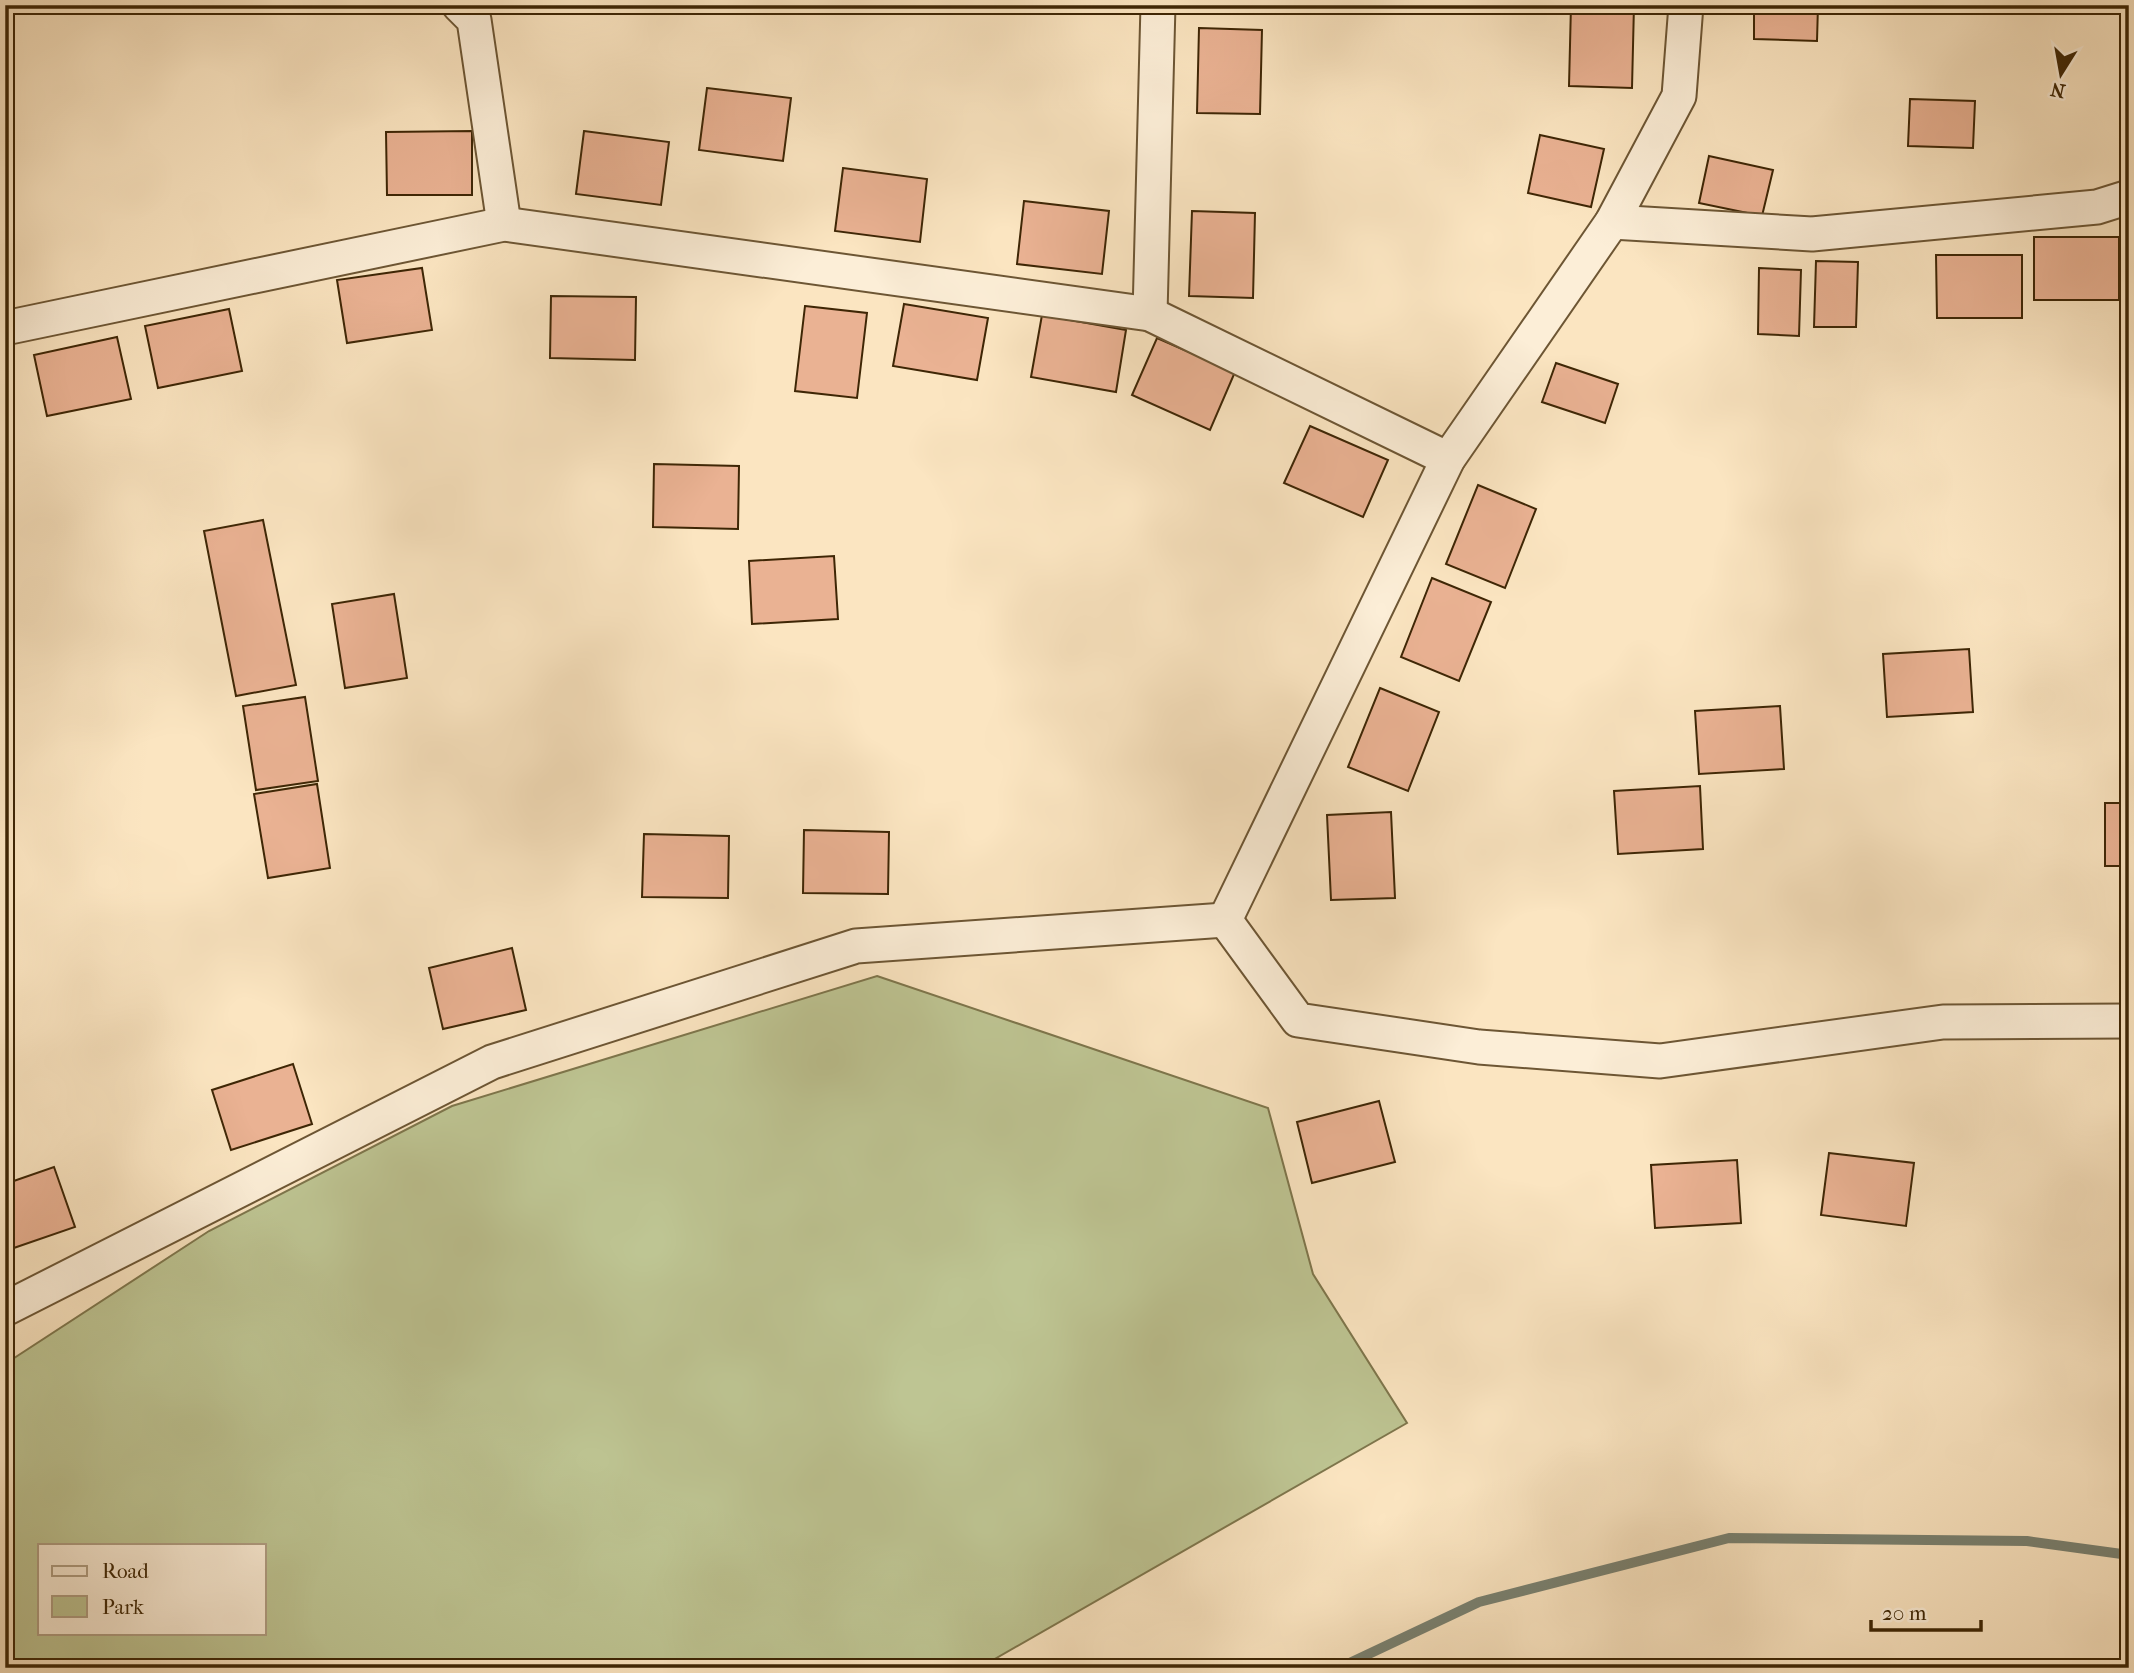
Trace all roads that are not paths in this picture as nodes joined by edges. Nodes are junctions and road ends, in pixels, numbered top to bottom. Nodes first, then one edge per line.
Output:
1 (459, 5) edge
2 (1157, 5) edge
3 (1686, 5) edge
4 (2129, 197) edge
5 (1612, 222) junction
6 (505, 224) junction
7 (1150, 314) junction
8 (5, 328) edge
9 (1448, 459) junction
10 (1225, 920) junction
11 (2129, 1021) edge
12 (5, 1309) edge

1 - 6 street
2 - 7 street
3 - 5 street
4 - 5 street
5 - 9 street
6 - 7 street
6 - 8 street
7 - 9 street
9 - 10 street
10 - 11 street
10 - 12 street

